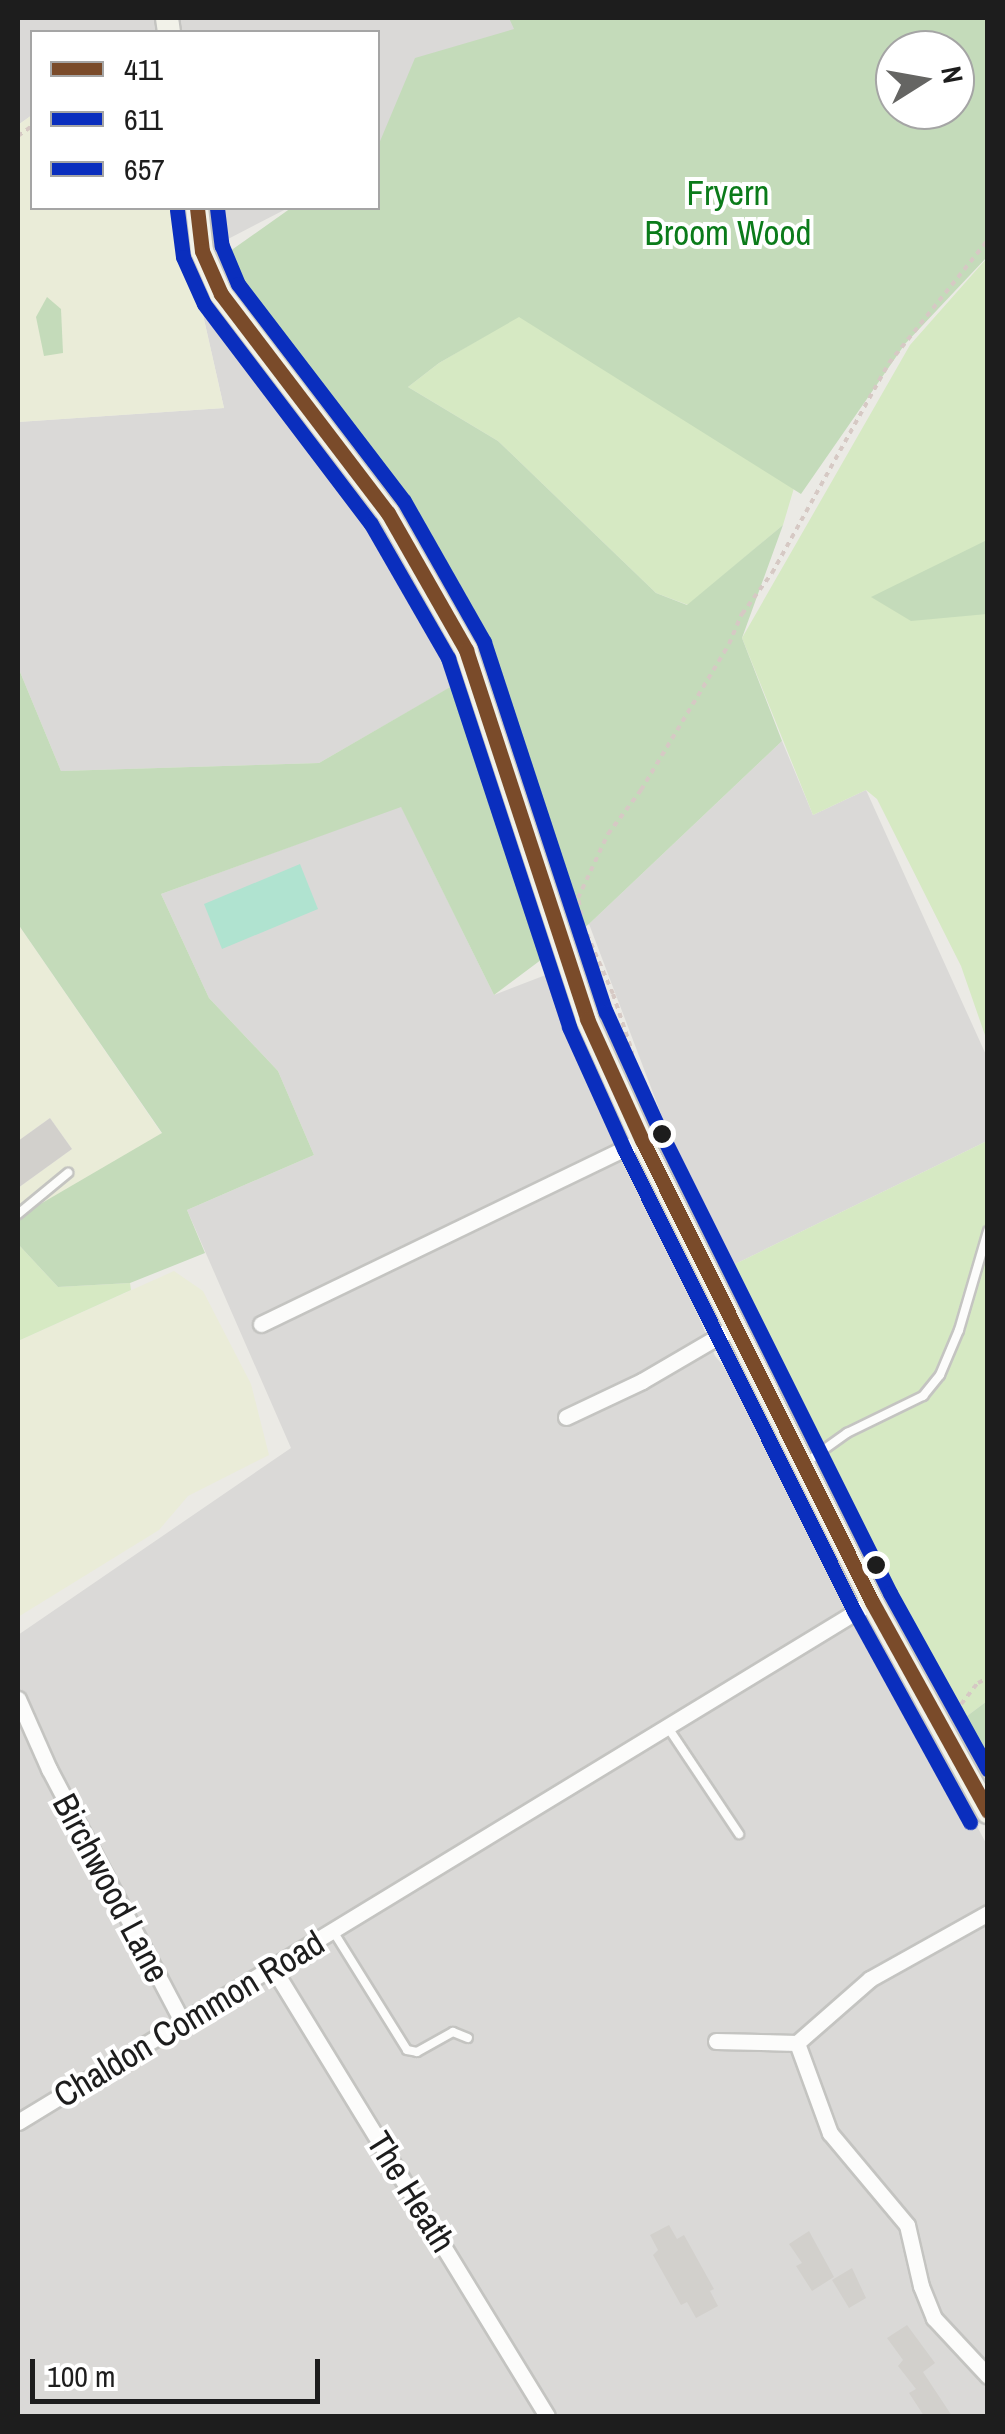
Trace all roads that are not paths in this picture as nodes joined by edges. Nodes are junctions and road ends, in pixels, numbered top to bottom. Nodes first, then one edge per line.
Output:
1 (197, 210) edge
2 (642, 1140) junction
3 (68, 1173) dead end
4 (18, 1214) edge
5 (988, 1231) edge
6 (261, 1324) dead end
7 (736, 1326) junction
8 (566, 1418) dead end
9 (804, 1464) junction
10 (872, 1602) junction
11 (18, 1699) edge
12 (667, 1726) junction
13 (988, 1812) edge
14 (738, 1834) dead end
15 (988, 1913) edge
16 (334, 1931) junction
17 (274, 1968) junction
18 (182, 2021) junction
19 (468, 2038) dead end
20 (716, 2041) dead end
21 (797, 2043) junction
22 (18, 2122) edge
23 (983, 2372) edge
24 (547, 2416) edge

1 - 2 main road
2 - 6 street
2 - 7 main road
3 - 4 lane
5 - 9 lane
7 - 8 street
7 - 9 main road
9 - 10 main road
10 - 12 street, Chaldon Common Road
10 - 13 main road
11 - 18 street, Birchwood Lane
12 - 14 lane
12 - 16 street, Chaldon Common Road
15 - 21 street
16 - 17 street, Chaldon Common Road
16 - 19 lane
17 - 18 street, Chaldon Common Road
17 - 24 street, The Heath
18 - 22 street, Chaldon Common Road
20 - 21 street
21 - 23 street

